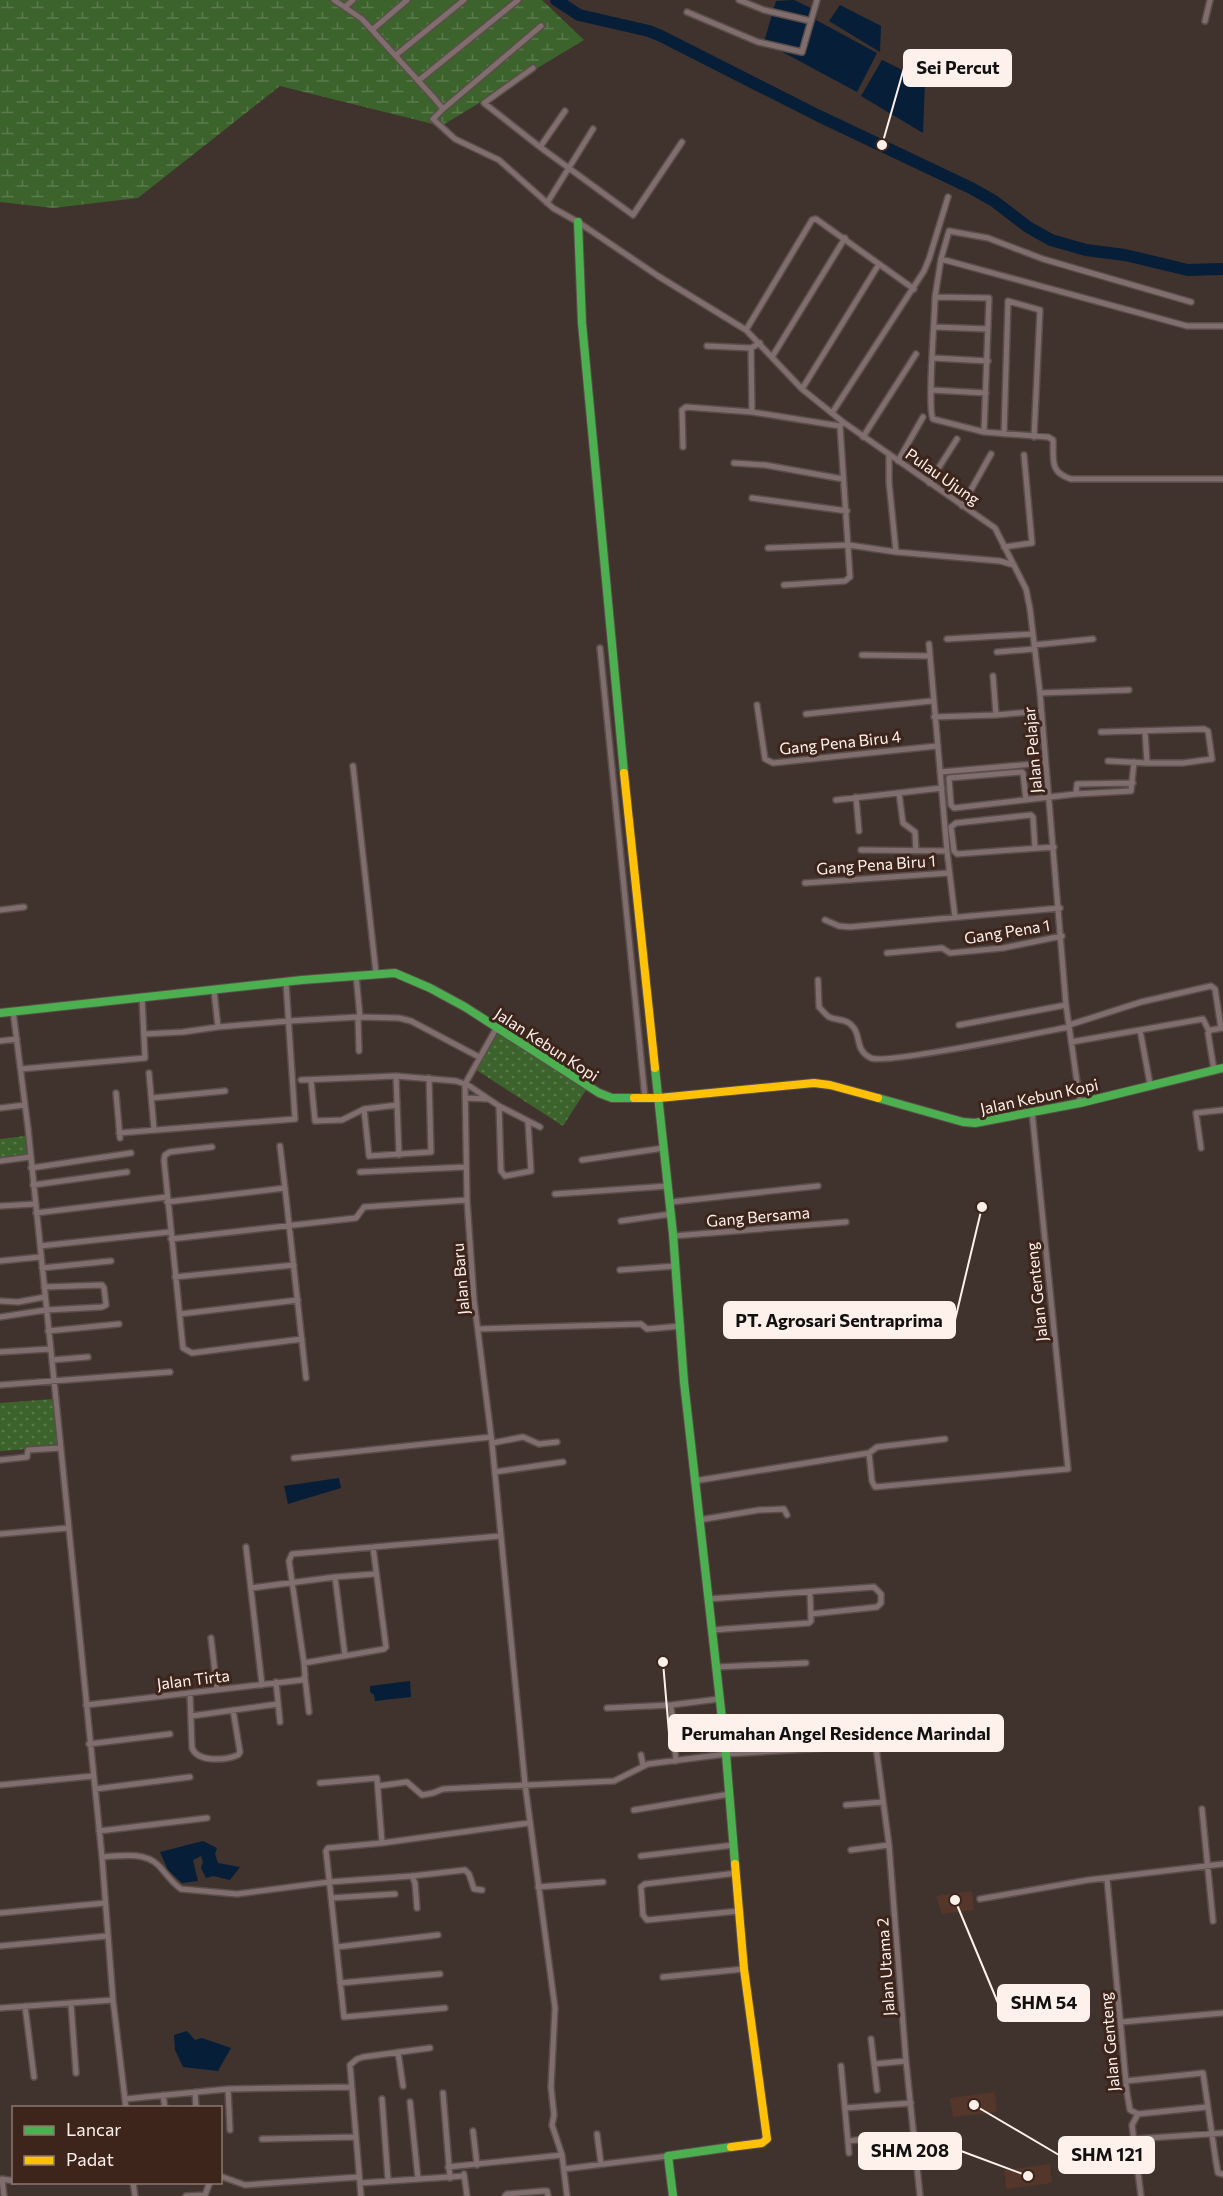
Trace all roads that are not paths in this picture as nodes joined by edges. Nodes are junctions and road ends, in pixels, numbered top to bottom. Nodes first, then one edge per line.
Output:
1 (334, 0) edge
2 (354, 0) edge
3 (407, 0) edge
4 (464, 0) edge
5 (518, 0) edge
6 (739, 0) edge
7 (817, 0) edge
8 (1210, 0) edge
9 (345, 7) junction
10 (687, 12) dead end
11 (811, 21) junction
12 (1205, 21) dead end
13 (541, 26) dead end
14 (372, 30) junction
15 (396, 55) junction
16 (534, 68) dead end
17 (418, 81) junction
18 (443, 110) junction
19 (565, 111) dead end
20 (593, 129) dead end
21 (682, 142) dead end
22 (540, 147) junction
23 (570, 168) junction
24 (948, 197) dead end
25 (547, 203) junction
26 (578, 222) junction
27 (845, 238) junction
28 (941, 259) junction
29 (879, 264) junction
30 (914, 289) junction
31 (935, 297) junction
32 (1191, 302) dead end
33 (1223, 326) edge
34 (934, 327) junction
35 (988, 329) junction
36 (746, 330) junction
37 (760, 343) junction
38 (707, 346) dead end
39 (751, 348) junction
40 (916, 354) dead end
41 (772, 357) junction
42 (933, 358) junction
43 (988, 361) junction
44 (802, 389) junction
45 (931, 390) junction
46 (986, 393) junction
47 (752, 412) junction
48 (832, 413) junction
49 (923, 417) dead end
50 (841, 424) junction
51 (984, 432) junction
52 (1004, 434) junction
53 (863, 437) junction
54 (1034, 437) junction
55 (957, 439) dead end
56 (683, 447) dead end
57 (889, 454) junction
58 (991, 454) dead end
59 (1024, 455) dead end
60 (898, 461) junction
61 (734, 463) dead end
62 (843, 479) junction
63 (1223, 479) edge
64 (929, 483) junction
65 (752, 498) dead end
66 (962, 506) junction
67 (847, 511) junction
68 (849, 545) junction
69 (1004, 547) junction
70 (768, 548) dead end
71 (896, 552) junction
72 (1014, 564) junction
73 (784, 585) dead end
74 (1033, 634) junction
75 (947, 639) dead end
76 (1093, 639) dead end
77 (929, 644) dead end
78 (1034, 647) junction
79 (600, 648) dead end
80 (997, 652) dead end
81 (862, 655) dead end
82 (930, 656) junction
83 (993, 676) dead end
84 (1129, 690) dead end
85 (1040, 693) junction
86 (932, 701) junction
87 (757, 705) dead end
88 (1041, 711) junction
89 (806, 714) dead end
90 (996, 715) junction
91 (934, 717) junction
92 (1145, 730) junction
93 (1101, 732) dead end
94 (937, 746) junction
95 (1108, 761) dead end
96 (1134, 762) junction
97 (1046, 763) junction
98 (1147, 763) junction
99 (353, 766) dead end
100 (940, 772) junction
101 (1133, 783) junction
102 (942, 788) junction
103 (900, 793) junction
104 (1076, 794) junction
105 (856, 797) junction
106 (1050, 797) junction
107 (836, 800) dead end
108 (1026, 800) junction
109 (859, 831) dead end
110 (1054, 847) junction
111 (1035, 848) junction
112 (861, 850) dead end
113 (916, 851) junction
114 (947, 851) junction
115 (950, 873) junction
116 (805, 883) dead end
117 (24, 907) dead end
118 (1060, 908) junction
119 (0, 910) edge
120 (956, 918) junction
121 (825, 920) dead end
122 (1062, 936) junction
123 (887, 953) dead end
124 (376, 974) junction
125 (356, 975) junction
126 (818, 980) dead end
127 (286, 983) junction
128 (214, 991) junction
129 (142, 998) junction
130 (1066, 1005) junction
131 (13, 1011) junction
132 (0, 1013) edge
133 (359, 1017) junction
134 (289, 1021) junction
135 (960, 1025) dead end
136 (1069, 1026) junction
137 (218, 1027) junction
138 (497, 1027) junction
139 (1222, 1028) edge
140 (1140, 1030) junction
141 (1209, 1031) junction
142 (145, 1034) junction
143 (17, 1039) junction
144 (0, 1041) edge
145 (1071, 1042) junction
146 (359, 1051) dead end
147 (479, 1058) junction
148 (21, 1069) junction
149 (1219, 1069) edge
150 (149, 1073) dead end
151 (396, 1076) junction
152 (429, 1078) junction
153 (301, 1080) dead end
154 (311, 1080) junction
155 (465, 1084) junction
156 (1149, 1084) junction
157 (225, 1090) dead end
158 (116, 1094) dead end
159 (152, 1098) junction
160 (465, 1098) junction
161 (645, 1098) junction
162 (659, 1098) junction
163 (489, 1099) junction
164 (1080, 1102) junction
165 (25, 1105) junction
166 (397, 1105) junction
167 (499, 1106) junction
168 (0, 1108) edge
169 (364, 1109) junction
170 (1223, 1110) edge
171 (1032, 1112) junction
172 (528, 1122) junction
173 (540, 1127) dead end
174 (154, 1130) junction
175 (280, 1146) dead end
176 (212, 1148) dead end
177 (1201, 1148) dead end
178 (664, 1149) junction
179 (131, 1153) dead end
180 (399, 1155) junction
181 (30, 1157) junction
182 (582, 1160) dead end
183 (0, 1161) edge
184 (465, 1167) junction
185 (32, 1168) junction
186 (127, 1172) dead end
187 (360, 1172) dead end
188 (33, 1185) junction
189 (668, 1186) junction
190 (818, 1186) dead end
191 (285, 1188) junction
192 (555, 1194) dead end
193 (167, 1199) junction
194 (467, 1200) junction
195 (670, 1202) junction
196 (35, 1204) junction
197 (0, 1206) edge
198 (36, 1213) junction
199 (671, 1214) junction
200 (621, 1221) dead end
201 (846, 1222) dead end
202 (290, 1226) junction
203 (171, 1235) junction
204 (673, 1236) junction
205 (40, 1246) junction
206 (40, 1257) junction
207 (0, 1262) edge
208 (111, 1262) dead end
209 (294, 1265) junction
210 (676, 1266) junction
211 (42, 1268) junction
212 (620, 1270) dead end
213 (175, 1277) junction
214 (44, 1287) junction
215 (45, 1298) junction
216 (0, 1300) edge
217 (298, 1300) junction
218 (46, 1310) junction
219 (180, 1314) junction
220 (0, 1317) edge
221 (118, 1324) dead end
222 (681, 1326) junction
223 (478, 1329) junction
224 (48, 1331) junction
225 (302, 1339) junction
226 (50, 1349) junction
227 (0, 1352) edge
228 (88, 1356) dead end
229 (52, 1360) junction
230 (170, 1372) dead end
231 (306, 1378) dead end
232 (54, 1380) junction
233 (0, 1385) edge
234 (945, 1438) dead end
235 (492, 1440) junction
236 (557, 1442) dead end
237 (61, 1448) junction
238 (869, 1453) junction
239 (294, 1458) dead end
240 (0, 1460) edge
241 (563, 1462) dead end
242 (495, 1472) junction
243 (694, 1481) junction
244 (787, 1515) dead end
245 (699, 1520) junction
246 (68, 1528) junction
247 (0, 1534) edge
248 (501, 1536) junction
249 (246, 1547) dead end
250 (373, 1547) junction
251 (375, 1574) junction
252 (334, 1577) junction
253 (292, 1583) junction
254 (251, 1588) junction
255 (810, 1592) junction
256 (708, 1599) junction
257 (811, 1614) junction
258 (712, 1630) junction
259 (211, 1638) dead end
260 (345, 1656) junction
261 (304, 1663) junction
262 (806, 1663) dead end
263 (716, 1667) junction
264 (304, 1678) junction
265 (276, 1682) junction
266 (262, 1685) junction
267 (217, 1689) junction
268 (190, 1694) junction
269 (719, 1700) junction
270 (278, 1704) junction
271 (671, 1705) junction
272 (86, 1706) junction
273 (607, 1708) dead end
274 (233, 1710) junction
275 (309, 1712) dead end
276 (191, 1716) junction
277 (280, 1722) dead end
278 (170, 1734) dead end
279 (89, 1744) junction
280 (726, 1754) junction
281 (641, 1755) dead end
282 (676, 1761) junction
283 (643, 1765) junction
284 (93, 1776) junction
285 (190, 1777) dead end
286 (320, 1783) dead end
287 (525, 1784) junction
288 (0, 1785) edge
289 (378, 1786) junction
290 (95, 1789) junction
291 (730, 1794) junction
292 (883, 1802) junction
293 (846, 1805) dead end
294 (1202, 1809) dead end
295 (634, 1810) dead end
296 (207, 1818) dead end
297 (529, 1823) junction
298 (99, 1831) junction
299 (382, 1843) junction
300 (734, 1845) junction
301 (889, 1845) junction
302 (851, 1850) dead end
303 (641, 1856) dead end
304 (102, 1857) junction
305 (1223, 1864) edge
306 (1208, 1865) junction
307 (737, 1873) junction
308 (412, 1876) junction
309 (1107, 1879) junction
310 (329, 1882) junction
311 (603, 1882) dead end
312 (538, 1887) junction
313 (482, 1890) dead end
314 (395, 1894) dead end
315 (331, 1898) junction
316 (980, 1899) dead end
317 (105, 1903) junction
318 (417, 1908) dead end
319 (739, 1911) junction
320 (0, 1913) edge
321 (1213, 1921) dead end
322 (438, 1935) dead end
323 (107, 1936) junction
324 (0, 1946) edge
325 (337, 1947) junction
326 (744, 1969) junction
327 (440, 1974) dead end
328 (663, 1977) dead end
329 (340, 1983) junction
330 (113, 2000) junction
331 (71, 2004) junction
332 (25, 2006) junction
333 (0, 2008) edge
334 (445, 2008) dead end
335 (1223, 2013) edge
336 (1122, 2022) junction
337 (871, 2039) dead end
338 (430, 2048) dead end
339 (398, 2052) junction
340 (906, 2061) junction
341 (874, 2064) junction
342 (841, 2066) dead end
343 (76, 2073) dead end
344 (34, 2077) dead end
345 (1126, 2081) junction
346 (403, 2086) dead end
347 (351, 2087) junction
348 (228, 2089) junction
349 (877, 2090) dead end
350 (195, 2092) junction
351 (443, 2093) dead end
352 (163, 2095) junction
353 (125, 2099) junction
354 (382, 2099) dead end
355 (410, 2102) dead end
356 (911, 2103) junction
357 (126, 2106) edge
358 (165, 2106) edge
359 (196, 2106) edge
360 (1207, 2107) junction
361 (845, 2108) junction
362 (1138, 2114) junction
363 (230, 2130) dead end
364 (472, 2131) dead end
365 (1223, 2133) edge
366 (597, 2134) dead end
367 (1212, 2134) junction
368 (356, 2137) junction
369 (874, 2138) dead end
370 (262, 2139) dead end
371 (1134, 2139) junction
372 (848, 2141) junction
373 (915, 2141) junction
374 (849, 2153) dead end
375 (562, 2154) junction
376 (940, 2154) dead end
377 (668, 2156) junction
378 (601, 2164) junction
379 (477, 2165) junction
380 (448, 2167) junction
381 (464, 2167) junction
382 (564, 2169) junction
383 (1223, 2174) edge
384 (464, 2176) junction
385 (222, 2177) edge
386 (418, 2178) junction
387 (450, 2178) junction
388 (1, 2179) edge
389 (360, 2180) junction
390 (388, 2180) junction
391 (209, 2184) edge
392 (4, 2196) edge
393 (186, 2196) edge
394 (361, 2196) edge
395 (467, 2196) edge
396 (505, 2196) edge
397 (548, 2196) edge
398 (567, 2196) edge
399 (673, 2196) edge
400 (920, 2196) edge
401 (1141, 2196) edge

1 - 9 street
2 - 9 street
3 - 14 street
4 - 15 street
5 - 17 street
6 - 11 street
7 - 11 street
8 - 12 street
9 - 14 street
10 - 11 street
13 - 18 street
14 - 15 street
15 - 17 street
16 - 22 street
17 - 18 street
18 - 25 street, Pulau Ujung
19 - 22 street
20 - 23 street
21 - 23 street
22 - 23 street
23 - 25 street
24 - 30 street
25 - 26 street, Pulau Ujung
26 - 36 street, Pulau Ujung
26 - 162 street
27 - 29 street
27 - 36 street
27 - 41 street
28 - 31 street
28 - 32 street
28 - 33 street
29 - 30 street
29 - 44 street
30 - 48 street
31 - 34 street
31 - 35 street
34 - 35 street
34 - 42 street
35 - 43 street
36 - 37 street, Pulau Ujung
37 - 39 street
37 - 41 street, Pulau Ujung
38 - 39 street
39 - 47 street
40 - 53 street
41 - 44 street, Pulau Ujung
42 - 43 street
42 - 45 street
43 - 46 street
44 - 48 street, Pulau Ujung
45 - 46 street
45 - 51 street
46 - 51 street
47 - 50 street
47 - 56 street
48 - 50 street, Pulau Ujung
49 - 60 street
50 - 53 street, Pulau Ujung
50 - 62 street
51 - 52 street
52 - 54 street
52 - 54 street
53 - 57 street, Pulau Ujung
54 - 63 street
55 - 64 street
57 - 60 street, Pulau Ujung
57 - 71 street
58 - 66 street
59 - 69 street
60 - 64 street, Pulau Ujung
61 - 62 street
62 - 67 street
64 - 66 street, Pulau Ujung
65 - 67 street
66 - 69 street, Pulau Ujung
67 - 68 street
68 - 70 street
68 - 71 street
68 - 73 street
69 - 72 street, Pulau Ujung
71 - 72 street
72 - 74 street, Jalan Pelajar
74 - 75 street
74 - 78 street, Jalan Pelajar
76 - 78 street
77 - 82 street
78 - 80 street
78 - 85 street, Jalan Pelajar
79 - 161 street
81 - 82 street
82 - 86 street
83 - 90 street
84 - 85 street
85 - 88 street, Jalan Pelajar
86 - 89 street
86 - 91 street
87 - 94 street, Gang Pena Biru 4
88 - 90 street
88 - 97 street, Jalan Pelajar
90 - 91 street
91 - 94 street
92 - 93 street
92 - 98 street
92 - 98 street
94 - 100 street
95 - 96 street
96 - 98 street
96 - 101 street
97 - 100 street
97 - 106 street, Jalan Pelajar
99 - 124 street
100 - 102 street
101 - 104 street
101 - 104 street
102 - 103 street
102 - 114 street
103 - 105 street
103 - 113 street
104 - 106 street
105 - 107 street
105 - 109 street
106 - 108 street
106 - 110 street, Jalan Pelajar
108 - 108 street
110 - 111 street
110 - 118 street, Jalan Pelajar
111 - 111 street
112 - 113 street
113 - 114 street
114 - 115 street
115 - 116 street, Gang Pena Biru 1
115 - 120 street
117 - 119 street
118 - 120 street
118 - 122 street, Jalan Pelajar
120 - 121 street
122 - 123 street, Gang Pena 1
122 - 130 street, Jalan Pelajar
124 - 125 street, Jalan Kebun Kopi
124 - 138 street, Jalan Kebun Kopi
125 - 127 street, Jalan Kebun Kopi
125 - 133 street
126 - 136 street
127 - 128 street, Jalan Kebun Kopi
127 - 134 street
128 - 129 street, Jalan Kebun Kopi
128 - 137 street
129 - 131 street, Jalan Kebun Kopi
129 - 142 street
130 - 135 street
130 - 136 street, Jalan Pelajar
131 - 132 street, Jalan Kebun Kopi
131 - 143 street
133 - 134 street
133 - 146 street
133 - 147 street
134 - 137 street
134 - 174 street
136 - 139 street
136 - 145 street, Jalan Pelajar
137 - 142 street
138 - 147 street, Jalan Baru
138 - 161 street, Jalan Kebun Kopi
139 - 141 street
140 - 141 street
140 - 145 street
140 - 156 street
141 - 149 street
142 - 148 street
143 - 144 street
143 - 148 street
145 - 164 street, Jalan Pelajar
147 - 155 street, Jalan Baru
148 - 165 street
149 - 156 street, Jalan Kebun Kopi
150 - 159 street
151 - 152 street
151 - 154 street
151 - 166 street
152 - 155 street
152 - 180 street
153 - 154 street
154 - 169 street
155 - 160 street, Jalan Baru
155 - 163 street
156 - 164 street, Jalan Kebun Kopi
157 - 159 street
158 - 174 street
159 - 174 street
160 - 163 street
160 - 184 street, Jalan Baru
161 - 162 street, Jalan Kebun Kopi
162 - 171 street, Jalan Kebun Kopi
162 - 178 street
163 - 167 street
164 - 171 street, Jalan Kebun Kopi
165 - 168 street
165 - 181 street
166 - 169 street
166 - 180 street
167 - 172 street
167 - 172 street
169 - 180 street
170 - 177 street
171 - 238 street, Jalan Genteng
172 - 173 street
175 - 191 street
176 - 193 street
178 - 182 street
178 - 189 street
179 - 185 street
181 - 183 street
181 - 185 street
184 - 187 street
184 - 194 street, Jalan Baru
185 - 188 street
186 - 188 street
188 - 196 street
189 - 192 street
189 - 195 street
190 - 195 street
191 - 193 street
191 - 202 street
193 - 198 street
193 - 203 street
194 - 202 street
194 - 223 street, Jalan Baru
195 - 199 street
196 - 197 street
196 - 198 street
198 - 205 street
199 - 200 street
199 - 204 street
201 - 204 street, Gang Bersama
202 - 203 street
202 - 209 street
203 - 205 street
203 - 213 street
204 - 210 street
205 - 206 street
206 - 207 street
206 - 211 street
208 - 211 street
209 - 213 street
209 - 217 street
210 - 212 street
210 - 222 street
211 - 214 street
213 - 219 street
214 - 215 street
214 - 218 street
215 - 216 street
215 - 218 street
217 - 219 street
217 - 225 street
218 - 220 street
218 - 224 street
219 - 225 street
221 - 224 street
222 - 223 street
222 - 243 street
223 - 235 street, Jalan Baru
224 - 226 street
225 - 231 street
226 - 227 street
226 - 229 street
228 - 229 street
229 - 232 street
230 - 232 street
232 - 233 street
232 - 237 street
234 - 238 street
235 - 236 street
235 - 239 street
235 - 242 street, Jalan Baru
237 - 240 street
237 - 246 street
238 - 243 street
241 - 242 street
242 - 248 street, Jalan Baru
243 - 245 street
244 - 245 street
245 - 256 street
246 - 247 street
246 - 272 street
248 - 250 street
248 - 287 street, Jalan Baru
249 - 254 street
250 - 251 street
250 - 253 street
251 - 252 street
251 - 260 street
252 - 253 street
252 - 260 street
253 - 254 street
253 - 261 street
254 - 266 street
255 - 256 street
255 - 257 street
255 - 257 street
256 - 258 street
257 - 258 street
258 - 263 street
259 - 267 street
260 - 261 street
261 - 264 street
262 - 263 street
263 - 269 street
264 - 265 street, Jalan Tirta
264 - 275 street
265 - 266 street, Jalan Tirta
265 - 270 street
266 - 267 street, Jalan Tirta
267 - 268 street, Jalan Tirta
268 - 272 street, Jalan Tirta
268 - 276 street
269 - 271 street
269 - 280 street
270 - 274 street
270 - 277 street
271 - 273 street
271 - 282 street
272 - 279 street
274 - 276 street
274 - 276 street
278 - 279 street
279 - 284 street
280 - 282 street
280 - 291 street
280 - 292 street, Jalan Utama 2
281 - 283 street
282 - 283 street
283 - 287 street
284 - 288 street
284 - 290 street
285 - 290 street
286 - 289 street
287 - 289 street
287 - 297 street, Jalan Baru
289 - 299 street
290 - 298 street
291 - 295 street
291 - 300 street
292 - 293 street
292 - 301 street, Jalan Utama 2
294 - 306 street
296 - 298 street
297 - 299 street
297 - 312 street, Jalan Baru
298 - 304 street
299 - 310 street
300 - 303 street
300 - 307 street
301 - 302 street
301 - 340 street, Jalan Utama 2
304 - 310 street
304 - 317 street
305 - 306 street
306 - 309 street
306 - 321 street
307 - 319 street
307 - 319 street
308 - 310 street
308 - 313 street
308 - 318 street
309 - 316 street
309 - 336 street, Jalan Genteng
310 - 315 street
311 - 312 street
312 - 375 street, Jalan Baru
314 - 315 street
315 - 325 street
317 - 320 street
317 - 323 street
319 - 326 street
322 - 325 street
323 - 324 street
323 - 330 street
325 - 329 street
326 - 328 street
326 - 377 street
327 - 329 street
329 - 334 street
330 - 331 street
330 - 353 street
331 - 332 street
331 - 343 street
332 - 333 street
332 - 344 street
335 - 336 street
336 - 345 street, Jalan Genteng
337 - 341 street
338 - 339 street
339 - 346 street
339 - 347 street
340 - 341 street
340 - 356 street, Jalan Utama 2
341 - 349 street
342 - 361 street
345 - 360 street
345 - 362 street, Jalan Genteng
347 - 348 street
347 - 368 street
348 - 350 street
348 - 363 street
350 - 352 street
350 - 359 street
351 - 380 street
352 - 353 street
352 - 358 street
353 - 357 street
354 - 390 street
355 - 386 street
356 - 361 street
356 - 373 street, Jalan Utama 2
360 - 362 street
360 - 367 street
361 - 372 street
362 - 371 street
364 - 379 street
365 - 367 street
366 - 378 street
367 - 371 street
367 - 383 street
368 - 370 street
368 - 389 street
369 - 372 street
371 - 401 street
372 - 374 street
373 - 376 street
373 - 400 street, Jalan Utama 2
375 - 379 street
375 - 382 street, Jalan Baru
377 - 378 street
377 - 399 street
378 - 382 street
379 - 381 street
380 - 381 street
380 - 387 street
381 - 384 street
382 - 398 street, Jalan Baru
384 - 387 street
384 - 395 street
385 - 389 street
386 - 387 street
386 - 390 street
388 - 392 street
389 - 390 street
389 - 394 street
391 - 393 street
396 - 397 street

